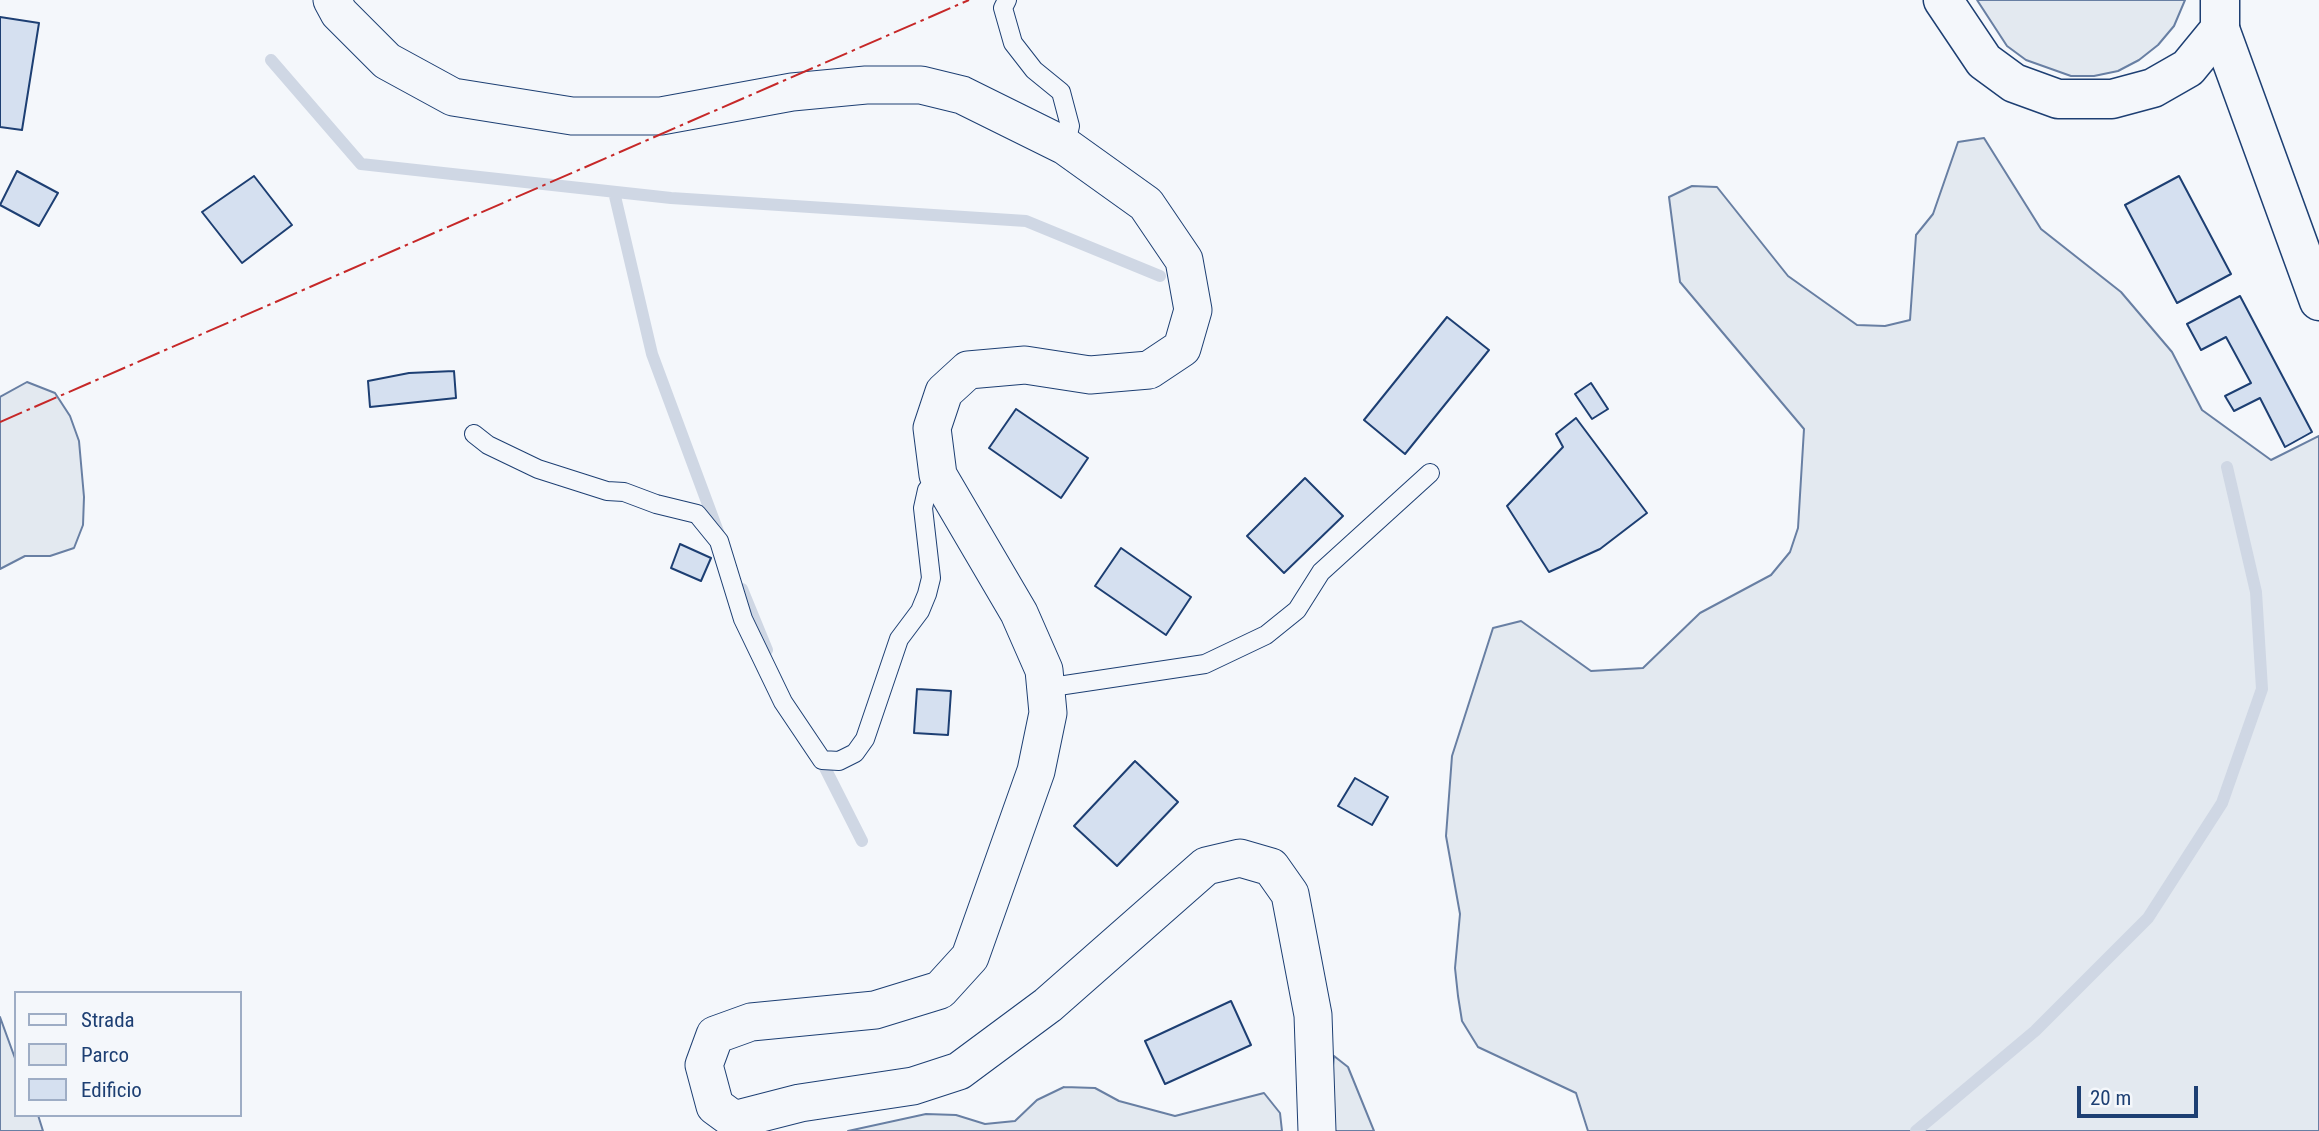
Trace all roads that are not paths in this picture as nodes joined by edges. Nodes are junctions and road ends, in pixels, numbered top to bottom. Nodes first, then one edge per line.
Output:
1 (332, 0) edge
2 (1007, 0) edge
3 (1943, 0) edge
4 (2220, 14) edge
5 (1065, 146) junction
6 (2319, 301) edge
7 (474, 434) dead end
8 (1430, 472) dead end
9 (938, 475) junction
10 (1045, 688) junction
11 (1317, 1131) edge

1 - 5 street
2 - 5 lane
3 - 4 main road
4 - 6 main road
5 - 9 street
7 - 9 lane
8 - 10 lane
9 - 10 street
10 - 11 street

